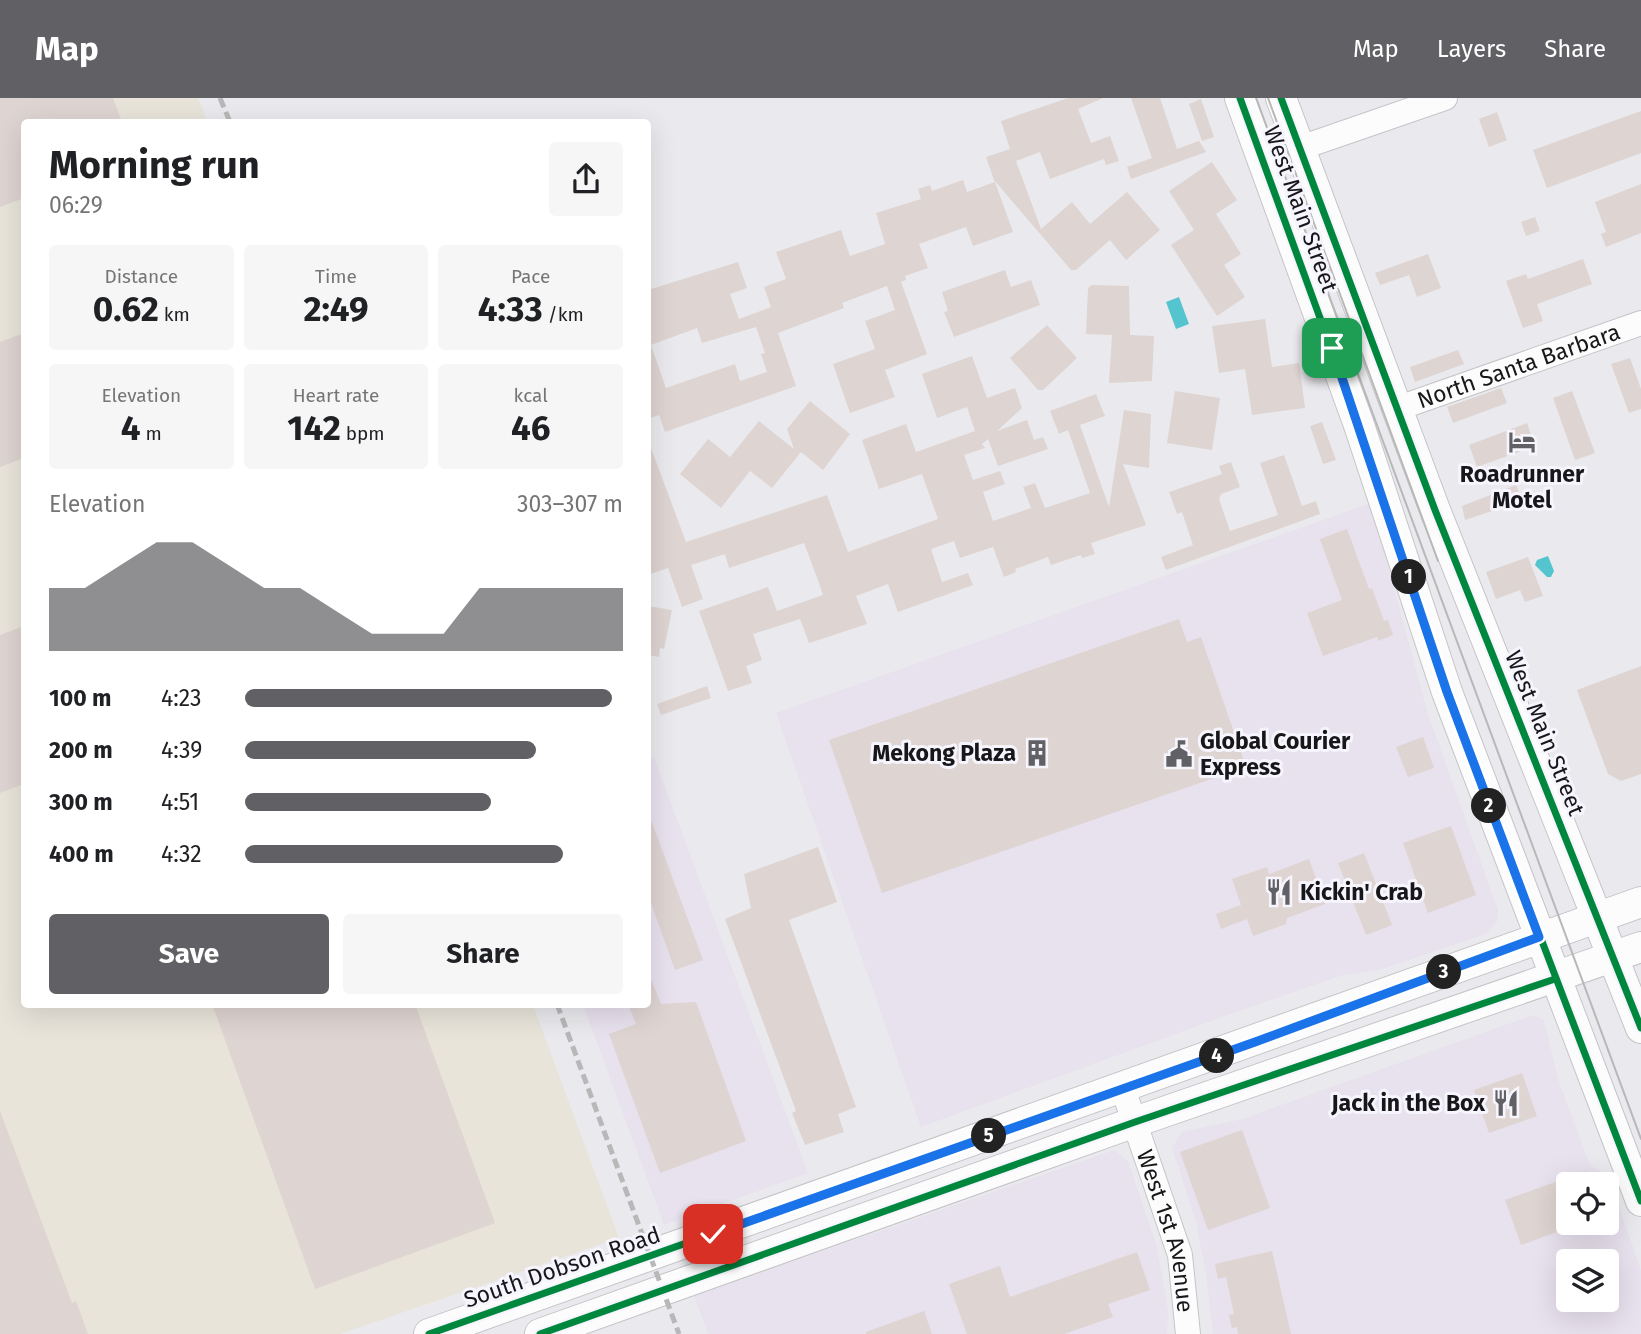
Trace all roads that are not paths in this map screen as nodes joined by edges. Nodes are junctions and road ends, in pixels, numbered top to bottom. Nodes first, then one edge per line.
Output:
1 (1240, 98) edge
2 (1281, 98) edge
3 (1445, 98) edge
4 (1300, 148) junction
5 (1641, 323) edge
6 (1396, 410) junction
7 (1641, 902) edge
8 (1598, 917) junction
9 (1551, 933) junction
10 (1628, 952) edge
11 (1567, 974) junction
12 (1641, 1028) edge
13 (1123, 1089) junction
14 (1135, 1122) junction
15 (963, 1145) junction
16 (1641, 1201) edge
17 (908, 1202) junction
18 (429, 1334) edge
19 (540, 1334) edge
20 (1188, 1334) edge

1 - 9 main road, West Main Street
2 - 4 main road, West Main Street
3 - 4 street
4 - 6 main road, West Main Street
5 - 6 street, North Santa Barbara
6 - 8 main road, West Main Street
7 - 8 main road, South Dobson Road
8 - 9 main road, South Dobson Road
8 - 10 main road, West Main Street
9 - 11 main road, West Main Street
9 - 13 main road, South Dobson Road
10 - 11 main road
10 - 12 main road, West Main Street
11 - 14 main road
11 - 16 main road, West Main Street
13 - 14 street, West 1st Avenue
13 - 15 main road, South Dobson Road
14 - 17 main road
14 - 20 street, West 1st Avenue
15 - 17 main road
15 - 18 main road, South Dobson Road
17 - 19 main road

